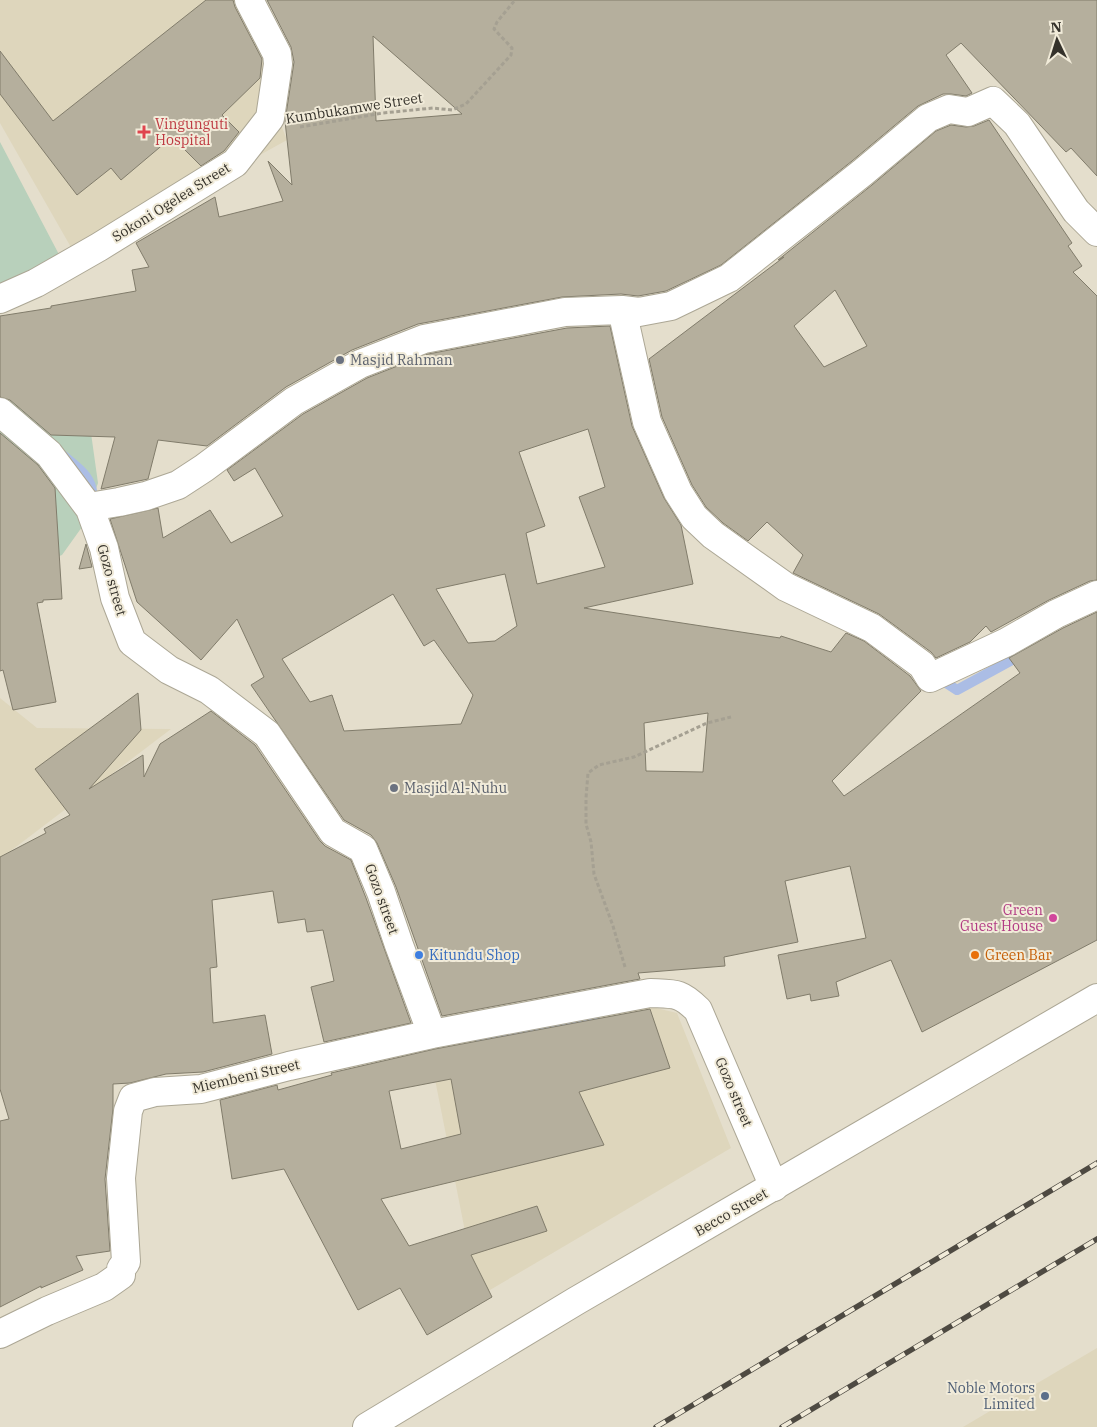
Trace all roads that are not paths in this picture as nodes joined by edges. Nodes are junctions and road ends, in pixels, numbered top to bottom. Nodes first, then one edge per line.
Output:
1 (249, 0) edge
2 (1097, 232) edge
3 (0, 299) edge
4 (622, 310) junction
5 (0, 412) edge
6 (85, 502) junction
7 (1097, 595) edge
8 (1097, 998) edge
9 (432, 1034) junction
10 (774, 1187) junction
11 (0, 1334) edge
12 (367, 1427) edge

1 - 3 street, Sokoni Ogelea Street
2 - 4 street
4 - 6 street
4 - 7 street
5 - 6 street, Gozo street
6 - 9 street, Gozo street
8 - 10 street, Becco Street
9 - 10 street, Gozo street
9 - 11 street, Miembeni Street
10 - 12 street, Becco Street

